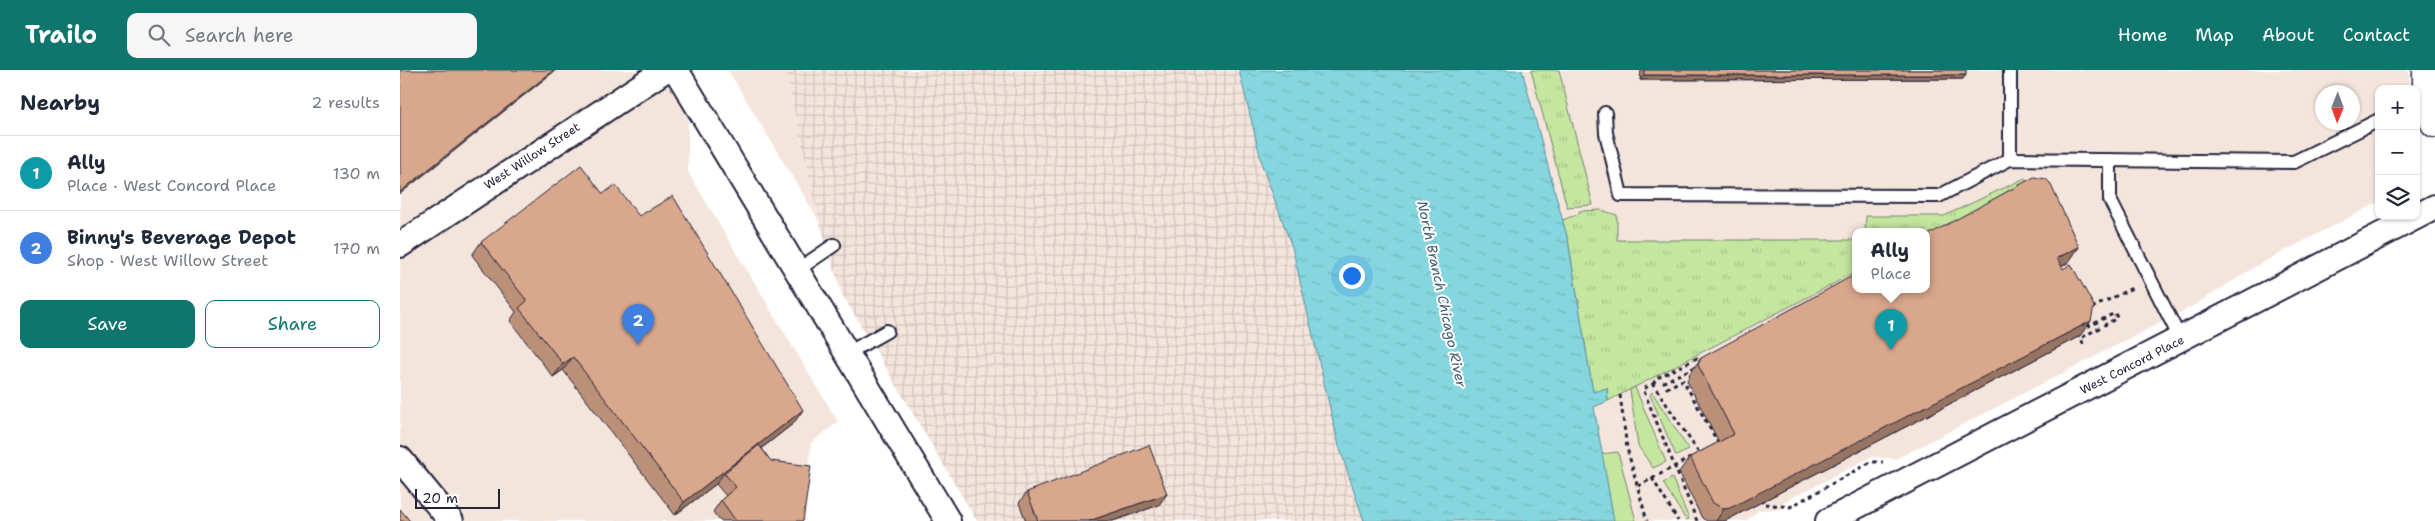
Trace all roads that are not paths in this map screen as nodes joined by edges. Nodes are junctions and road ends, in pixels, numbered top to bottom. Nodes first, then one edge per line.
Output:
1 (665, 70) edge
2 (676, 70) edge
3 (2010, 70) edge
4 (2427, 70) edge
5 (2426, 112) edge
6 (1605, 113) dead end
7 (2375, 122) edge
8 (2010, 159) junction
9 (2110, 160) junction
10 (2435, 207) edge
11 (400, 245) edge
12 (834, 245) dead end
13 (796, 271) junction
14 (887, 331) dead end
15 (2181, 340) junction
16 (846, 354) junction
17 (400, 459) edge
18 (451, 521) edge
19 (948, 521) edge
20 (1828, 521) edge

1 - 11 street, West Willow Street
2 - 13 street
3 - 8 lane
4 - 5 street
6 - 8 lane
7 - 9 lane
8 - 9 lane
9 - 15 lane
10 - 15 street, West Concord Place
12 - 13 lane
13 - 16 street
14 - 16 lane
15 - 20 street, West Concord Place
16 - 19 street
17 - 18 street

